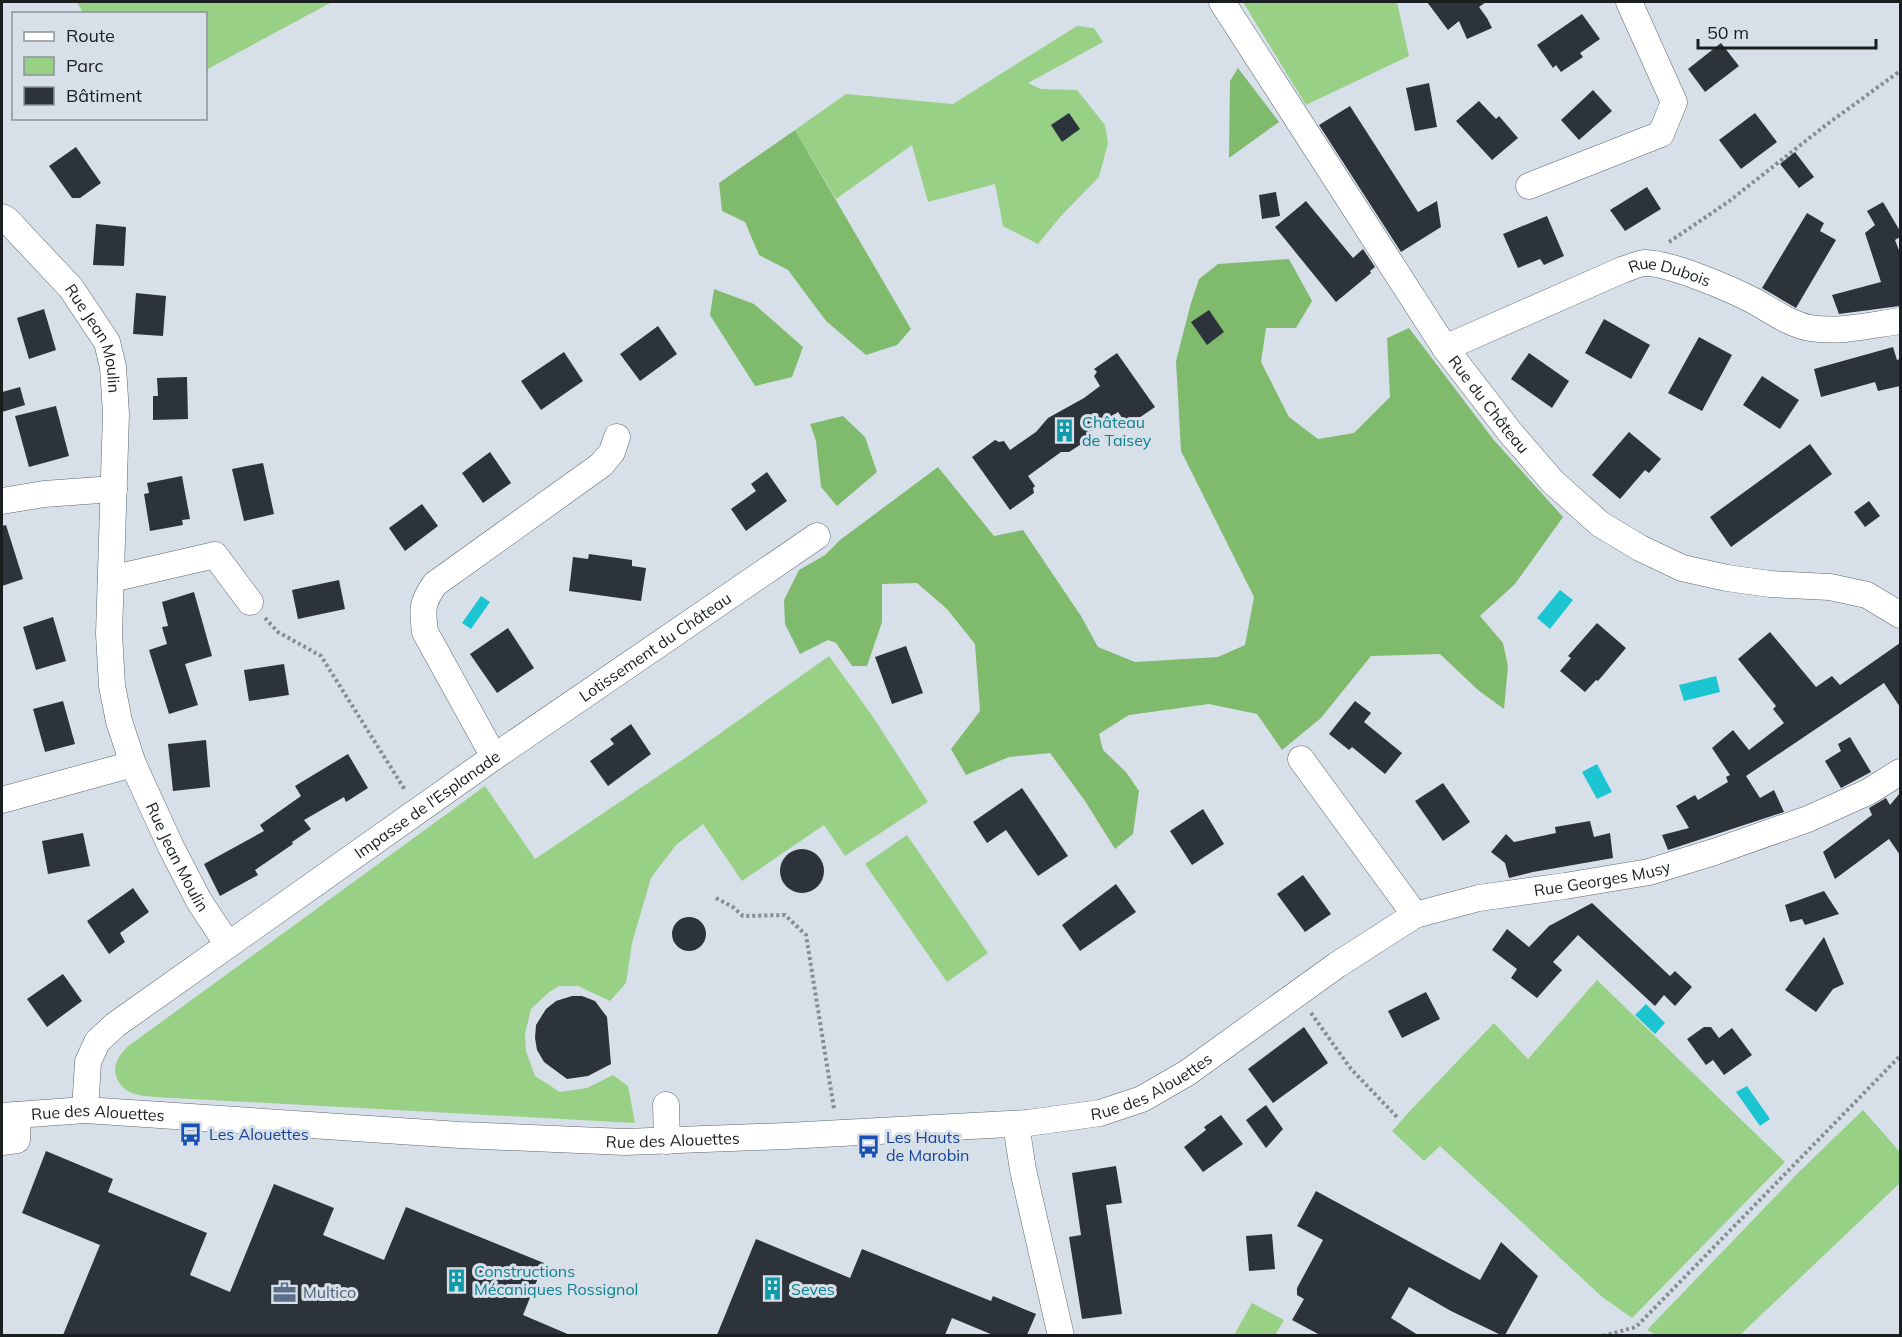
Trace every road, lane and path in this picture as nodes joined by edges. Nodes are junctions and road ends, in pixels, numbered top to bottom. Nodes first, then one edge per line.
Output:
1 (1222, 2) edge
2 (1629, 2) edge
3 (1900, 71) edge
4 (1529, 186) dead end
5 (2, 217) edge
6 (1643, 263) junction
7 (1900, 321) edge
8 (1445, 348) junction
9 (617, 436) dead end
10 (114, 489) junction
11 (2, 501) edge
12 (818, 536) dead end
13 (111, 579) junction
14 (250, 602) joint
15 (1900, 615) edge
16 (494, 757) junction
17 (1301, 759) dead end
18 (133, 764) junction
19 (1900, 772) edge
20 (2, 800) edge
21 (418, 811) junction
22 (716, 898) dead end
23 (1415, 915) junction
24 (228, 945) junction
25 (1302, 990) junction
26 (1900, 1056) edge
27 (666, 1105) dead end
28 (85, 1110) junction
29 (10, 1115) edge
30 (1398, 1118) dead end
31 (1016, 1124) junction
32 (838, 1134) junction
33 (667, 1141) junction
34 (2, 1142) edge
35 (1061, 1335) edge
36 (1603, 1335) edge

1 - 8 street, Rue du Château
2 - 4 street
3 - 6 path
5 - 10 street, Rue Jean Moulin
6 - 7 street, Rue Dubois
6 - 8 street, Rue Dubois
8 - 15 street, Rue du Château
9 - 16 street, Impasse de l'Esplanade
10 - 11 street
10 - 13 street, Rue Jean Moulin
12 - 16 street, Lotissement du Château
13 - 14 street
13 - 18 street, Rue Jean Moulin
14 - 21 path
16 - 21 street, Impasse de l'Esplanade
17 - 23 street
18 - 20 street
18 - 24 street, Rue Jean Moulin
19 - 23 street, Rue Georges Musy
21 - 24 street, Impasse de l'Esplanade
22 - 32 path
23 - 25 street, Rue Georges Musy
24 - 28 street, Impasse de l'Esplanade
25 - 30 path
25 - 31 street, Rue des Alouettes
26 - 36 path
27 - 33 street
28 - 29 street, Rue des Alouettes
28 - 33 street, Rue des Alouettes
29 - 34 street
31 - 32 street, Rue des Alouettes
31 - 35 street
32 - 33 street, Rue des Alouettes

